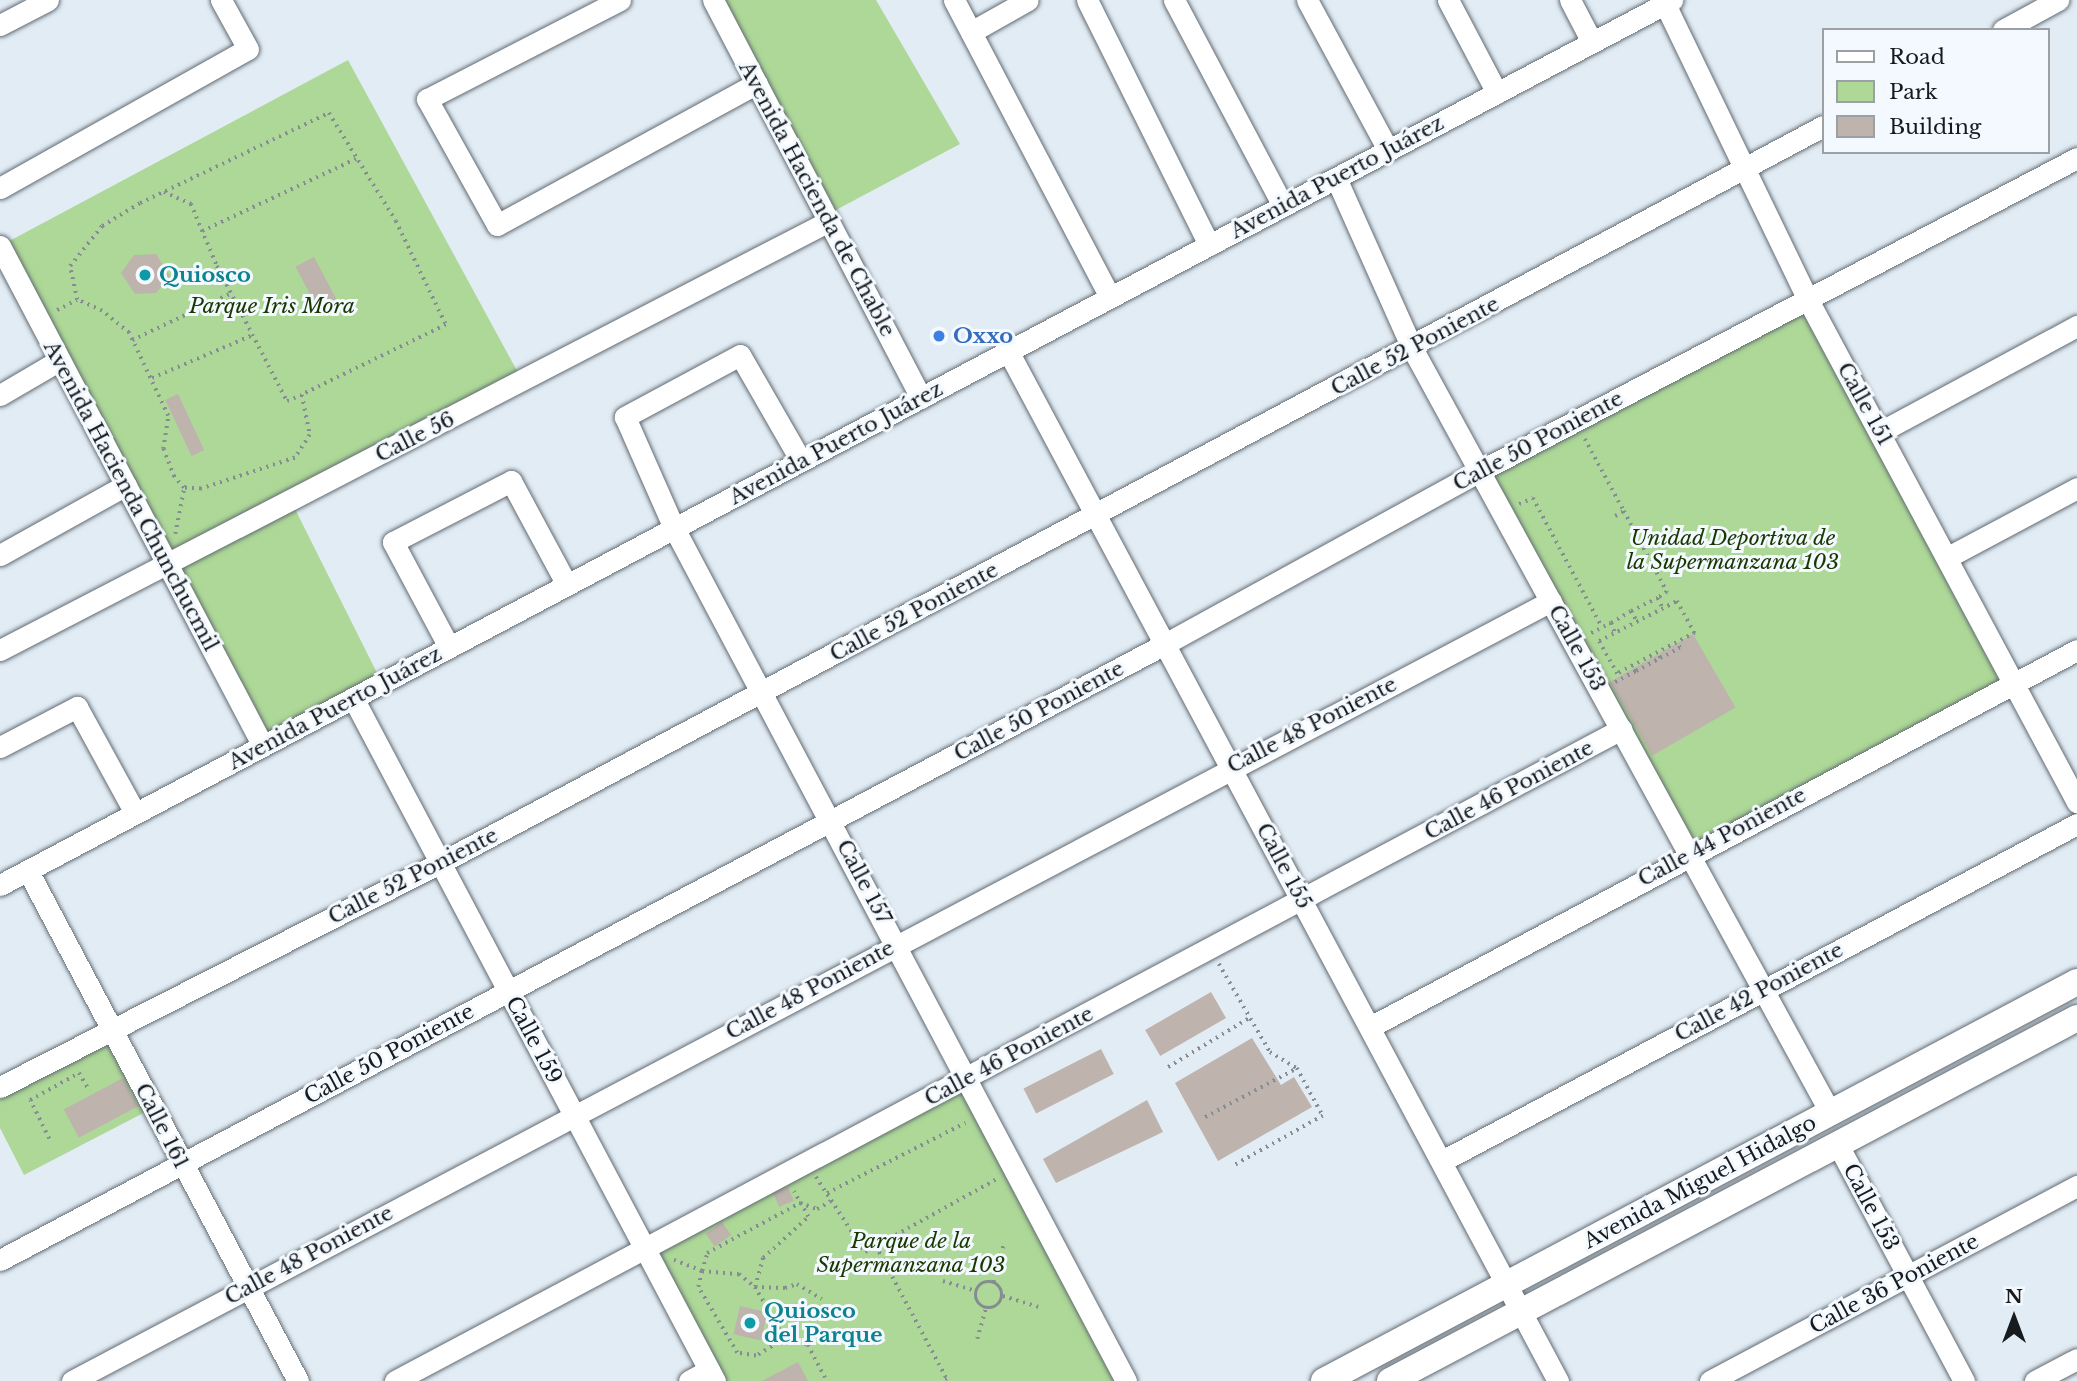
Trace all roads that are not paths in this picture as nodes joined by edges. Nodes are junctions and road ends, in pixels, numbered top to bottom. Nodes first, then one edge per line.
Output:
1 (48, 0) edge
2 (221, 0) edge
3 (620, 0) edge
4 (713, 0) edge
5 (954, 0) edge
6 (1028, 0) edge
7 (1087, 0) edge
8 (1174, 0) edge
9 (1307, 0) edge
10 (1448, 0) edge
11 (1570, 0) edge
12 (2058, 0) edge
13 (1667, 1) edge
14 (0, 25) edge
15 (2007, 28) edge
16 (971, 32) junction
17 (1592, 43) junction
18 (757, 83) junction
19 (1497, 93) junction
20 (1822, 127) edge
21 (1388, 150) junction
22 (2077, 158) edge
23 (1742, 170) junction
24 (1336, 178) junction
25 (0, 188) edge
26 (1283, 206) junction
27 (829, 222) junction
28 (1209, 245) junction
29 (1, 252) edge
30 (1110, 298) junction
31 (1808, 300) junction
32 (2077, 326) edge
33 (1412, 348) junction
34 (1008, 351) junction
35 (60, 360) junction
36 (0, 395) edge
37 (920, 398) junction
38 (1880, 432) junction
39 (802, 461) junction
40 (1480, 471) junction
41 (126, 485) junction
42 (2077, 488) edge
43 (1096, 516) junction
44 (674, 528) junction
45 (0, 555) edge
46 (1948, 557) junction
47 (168, 565) junction
48 (567, 585) junction
49 (1551, 601) junction
50 (1165, 644) junction
51 (449, 648) junction
52 (0, 650) edge
53 (2077, 650) edge
54 (2014, 684) junction
55 (762, 692) junction
56 (353, 698) junction
57 (1621, 729) junction
58 (263, 746) junction
59 (0, 747) edge
60 (1231, 768) junction
61 (2077, 802) edge
62 (135, 813) junction
63 (831, 821) junction
64 (2077, 824) edge
65 (1689, 854) junction
66 (440, 863) junction
67 (28, 871) junction
68 (0, 885) edge
69 (1303, 901) junction
70 (897, 944) junction
71 (2077, 982) edge
72 (1763, 990) junction
73 (509, 992) junction
74 (2077, 1017) edge
75 (1370, 1027) junction
76 (113, 1028) junction
77 (968, 1077) junction
78 (0, 1087) edge
79 (1830, 1112) junction
80 (574, 1115) junction
81 (1838, 1145) junction
82 (1442, 1161) junction
83 (181, 1162) junction
84 (2077, 1186) edge
85 (645, 1249) junction
86 (0, 1260) edge
87 (1908, 1276) junction
88 (1508, 1284) junction
89 (248, 1288) junction
90 (1522, 1311) junction
91 (2077, 1359) edge
92 (712, 1376) edge
93 (72, 1381) edge
94 (298, 1381) edge
95 (395, 1381) edge
96 (689, 1381) edge
97 (1126, 1381) edge
98 (1324, 1381) edge
99 (1390, 1381) edge
100 (1558, 1381) edge
101 (1710, 1381) edge
102 (1964, 1381) edge
103 (2035, 1381) edge

1 - 14 street
2 - 25 street
3 - 18 street
4 - 18 street, Avenida Hacienda de Chable
5 - 16 street
6 - 16 street
7 - 28 street
8 - 26 street
9 - 21 street
10 - 19 street
11 - 17 street
12 - 15 street
13 - 17 street, Avenida Puerto Juárez
13 - 23 street, Calle 151
16 - 30 street
17 - 19 street, Avenida Puerto Juárez
18 - 27 street, Avenida Hacienda de Chable
19 - 21 street, Avenida Puerto Juárez
20 - 23 street, Calle 52 Poniente
21 - 24 street, Avenida Puerto Juárez
22 - 31 street, Calle 50 Poniente
23 - 31 street, Calle 151
23 - 33 street, Calle 52 Poniente
24 - 26 street, Avenida Puerto Juárez
24 - 33 street, Calle 153
26 - 28 street, Avenida Puerto Juárez
27 - 37 street, Avenida Hacienda de Chable
27 - 47 street, Calle 56
28 - 30 street, Avenida Puerto Juárez
29 - 35 street, Avenida Hacienda Chunchucmil
30 - 34 street, Avenida Puerto Juárez
31 - 38 street, Calle 151
31 - 40 street, Calle 50 Poniente
32 - 38 street
33 - 40 street, Calle 153
33 - 43 street, Calle 52 Poniente
34 - 37 street, Avenida Puerto Juárez
34 - 43 street, Calle 155
35 - 36 street
35 - 41 street, Avenida Hacienda Chunchucmil
37 - 39 street, Avenida Puerto Juárez
38 - 46 street, Calle 151
39 - 44 street, Avenida Puerto Juárez
39 - 44 street, Calle 157
40 - 49 street, Calle 153
40 - 50 street, Calle 50 Poniente
41 - 45 street
41 - 47 street, Avenida Hacienda Chunchucmil
42 - 46 street
43 - 50 street, Calle 155
43 - 55 street, Calle 52 Poniente
44 - 48 street, Avenida Puerto Juárez
44 - 55 street, Calle 157
46 - 54 street, Calle 151
47 - 52 street, Calle 56
47 - 58 street, Avenida Hacienda Chunchucmil
48 - 51 street, Avenida Puerto Juárez
48 - 51 street
49 - 57 street, Calle 153
49 - 60 street, Calle 48 Poniente
50 - 60 street, Calle 155
50 - 63 street, Calle 50 Poniente
51 - 56 street, Avenida Puerto Juárez
53 - 54 street, Calle 44 Poniente
54 - 61 street, Calle 151
54 - 65 street, Calle 44 Poniente
55 - 63 street, Calle 157
55 - 66 street, Calle 52 Poniente
56 - 58 street, Avenida Puerto Juárez
56 - 66 street, Calle 159
57 - 65 street, Calle 153
57 - 69 street, Calle 46 Poniente
58 - 62 street, Avenida Puerto Juárez
59 - 62 street
60 - 69 street, Calle 155
60 - 70 street, Calle 48 Poniente
62 - 67 street, Avenida Puerto Juárez
63 - 70 street, Calle 157
63 - 73 street, Calle 50 Poniente
64 - 72 street, Calle 42 Poniente
65 - 72 street, Calle 153
65 - 75 street, Calle 44 Poniente
66 - 73 street, Calle 159
66 - 76 street, Calle 52 Poniente
67 - 68 street, Avenida Puerto Juárez
67 - 76 street, Calle 161
69 - 75 street, Calle 155
69 - 77 street, Calle 46 Poniente
70 - 77 street, Calle 157
70 - 80 street, Calle 48 Poniente
71 - 79 main road, Avenida Miguel Hidalgo
72 - 79 street, Calle 153
72 - 82 street, Calle 42 Poniente
73 - 80 street, Calle 159
73 - 83 street, Calle 50 Poniente
74 - 81 main road, Avenida Miguel Hidalgo
75 - 82 street, Calle 155
76 - 78 street, Calle 52 Poniente
76 - 83 street, Calle 161
77 - 85 street, Calle 46 Poniente
77 - 97 street, Calle 157
79 - 88 main road, Avenida Miguel Hidalgo
80 - 85 street, Calle 159
80 - 89 street, Calle 48 Poniente
81 - 87 street, Calle 153
81 - 90 main road, Avenida Miguel Hidalgo
82 - 88 street, Calle 155
83 - 86 street, Calle 50 Poniente
83 - 89 street, Calle 161
84 - 87 street, Calle 36 Poniente
85 - 92 street, Calle 159
85 - 95 street, Calle 46 Poniente
87 - 101 street, Calle 36 Poniente
87 - 102 street, Calle 153
88 - 90 street, Calle 155
88 - 98 main road, Avenida Miguel Hidalgo
89 - 93 street, Calle 48 Poniente
89 - 94 street, Calle 161
90 - 99 main road, Avenida Miguel Hidalgo
90 - 100 street, Calle 155
91 - 103 street
92 - 96 street

